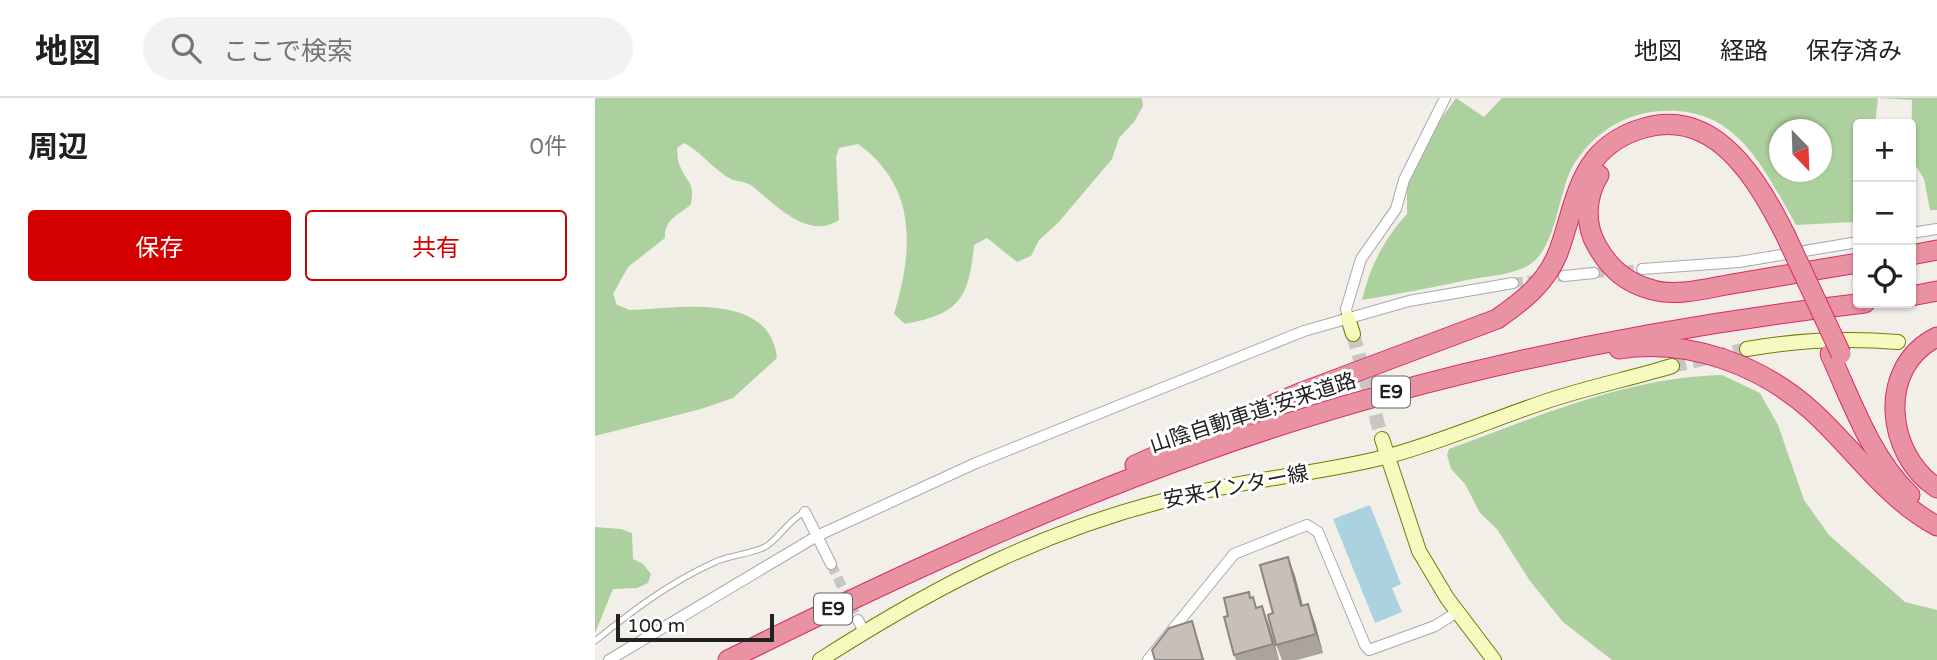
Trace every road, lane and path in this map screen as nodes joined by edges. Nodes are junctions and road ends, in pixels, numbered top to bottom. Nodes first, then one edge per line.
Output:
1 (1445, 98) edge
2 (1937, 229) edge
3 (1916, 232) edge
4 (1779, 235) junction
5 (1853, 243) edge
6 (1937, 250) edge
7 (1916, 253) edge
8 (1853, 264) edge
9 (1642, 269) tunnel mouth
10 (1594, 273) tunnel mouth
11 (1565, 276) tunnel mouth
12 (1513, 283) tunnel mouth
13 (1937, 294) edge
14 (1916, 296) edge
15 (1853, 305) edge
16 (1348, 318) junction
17 (1353, 334) tunnel mouth
18 (1937, 337) edge
19 (1898, 342) dead end
20 (1566, 349) junction
21 (1747, 349) tunnel mouth
22 (1835, 354) junction
23 (1672, 366) tunnel mouth
24 (1382, 439) tunnel mouth
25 (1387, 456) junction
26 (1937, 488) edge
27 (1937, 502) edge
28 (805, 512) joint
29 (1937, 512) edge
30 (1937, 526) edge
31 (817, 536) junction
32 (938, 558) junction
33 (831, 564) tunnel mouth
34 (1457, 612) junction
35 (595, 641) edge
36 (609, 660) edge
37 (728, 660) edge
38 (820, 660) edge
39 (1148, 660) edge
40 (1494, 660) edge

1 - 16 street
2 - 3 street
4 - 8 highway
4 - 22 highway
4 - 32 highway
5 - 9 street
6 - 7 highway
10 - 11 street
12 - 16 street
13 - 14 highway
15 - 20 highway, 山陰自動車道;安来道路 / E9
16 - 17 main road
16 - 31 street
18 - 26 highway
19 - 21 main road
20 - 30 highway
20 - 32 highway, 山陰自動車道;安来道路 / E9
22 - 27 highway
22 - 29 highway
23 - 25 main road, 安来インター線
24 - 25 main road
25 - 34 main road
25 - 38 main road, 安来インター線
28 - 31 street
28 - 35 lane
31 - 33 street
31 - 36 street
32 - 37 highway, 山陰自動車道;安来道路 / E9
34 - 39 street
34 - 40 main road

